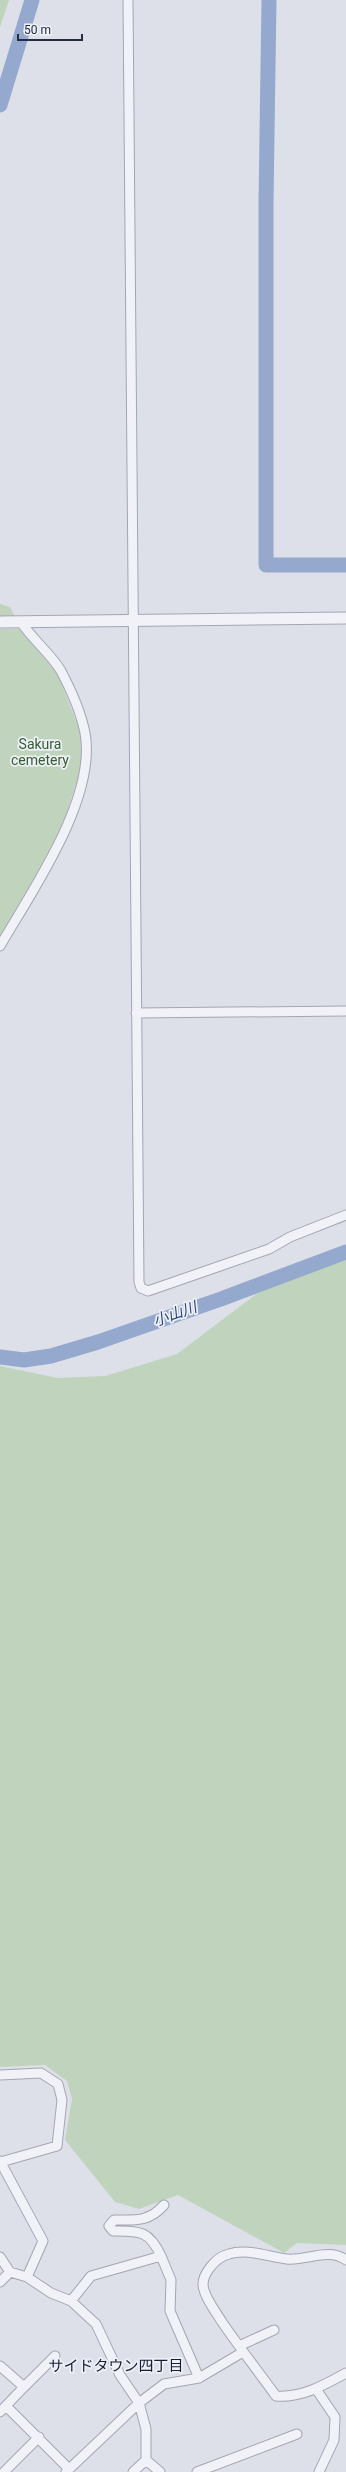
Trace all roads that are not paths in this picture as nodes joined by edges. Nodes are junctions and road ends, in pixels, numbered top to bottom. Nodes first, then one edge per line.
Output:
1 (128, 0) edge
2 (346, 618) edge
3 (133, 621) junction
4 (0, 622) edge
5 (21, 622) junction
6 (0, 946) edge
7 (346, 1011) edge
8 (136, 1012) junction
9 (346, 1215) edge
10 (0, 2075) edge
11 (1, 2161) edge
12 (164, 2205) dead end
13 (161, 2256) junction
14 (0, 2257) edge
15 (346, 2260) edge
16 (10, 2272) junction
17 (27, 2277) junction
18 (0, 2282) edge
19 (71, 2301) junction
20 (274, 2330) dead end
21 (241, 2349) junction
22 (54, 2356) dead end
23 (0, 2366) edge
24 (346, 2373) edge
25 (199, 2378) junction
26 (24, 2387) junction
27 (316, 2389) junction
28 (139, 2403) junction
29 (3, 2409) edge
30 (297, 2434) dead end
31 (39, 2437) junction
32 (146, 2460) junction
33 (67, 2471) edge
34 (4, 2472) edge
35 (133, 2472) edge
36 (160, 2472) edge
37 (197, 2472) edge
38 (319, 2472) edge

1 - 3 street
2 - 3 street
3 - 5 street
3 - 8 street
4 - 5 street
5 - 6 street
7 - 8 street
8 - 9 street
10 - 11 street
11 - 17 street
12 - 13 street
13 - 19 street
13 - 25 street
14 - 16 street
15 - 21 street
16 - 17 street
16 - 18 street
17 - 19 street
19 - 28 street
20 - 21 street
21 - 25 street
21 - 27 street
22 - 26 street
23 - 26 street
24 - 27 street
25 - 28 street
26 - 29 street
27 - 38 street
28 - 32 street
28 - 33 street
29 - 31 street
30 - 37 street
31 - 33 street
31 - 34 street
32 - 35 street
32 - 36 street

